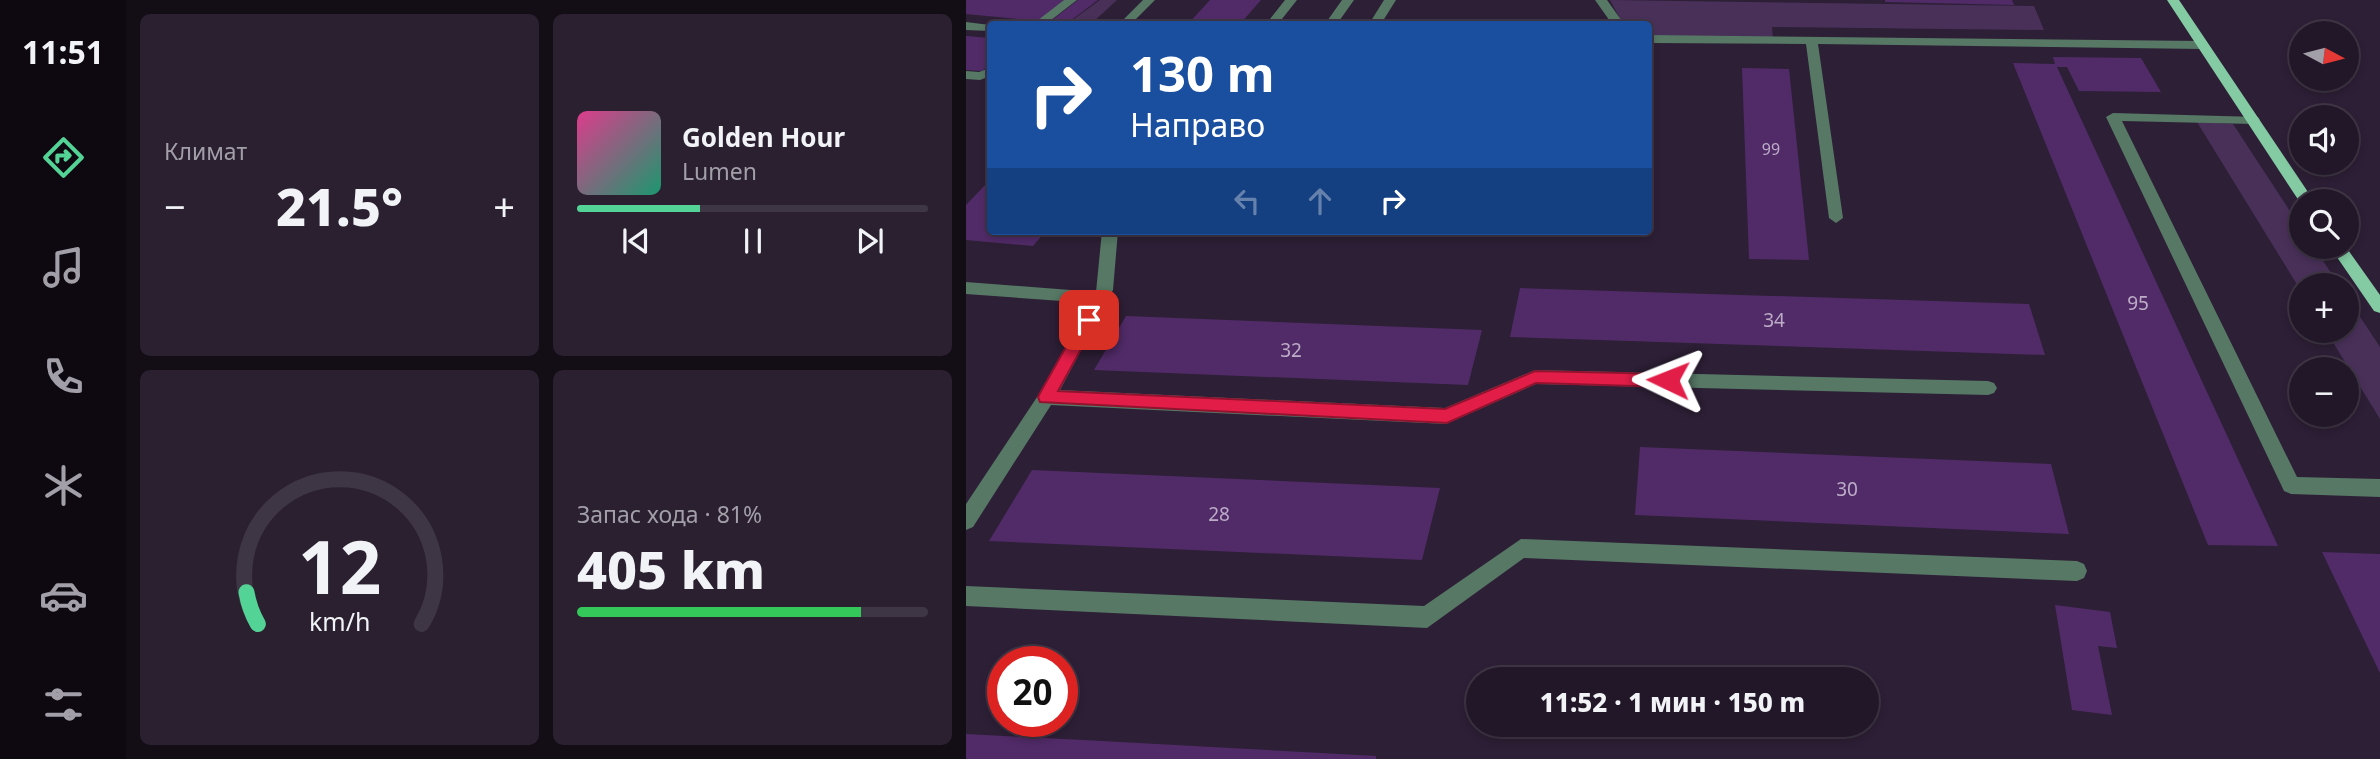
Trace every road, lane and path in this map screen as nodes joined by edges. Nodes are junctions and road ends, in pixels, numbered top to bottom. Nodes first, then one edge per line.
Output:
1 (1071, 0) edge
2 (1149, 0) edge
3 (1291, 0) edge
4 (1348, 0) edge
5 (1390, 0) edge
6 (1601, 0) edge
7 (2173, 0) edge
8 (1043, 21) edge
9 (1128, 21) edge
10 (1274, 21) edge
11 (1333, 21) edge
12 (1377, 21) edge
13 (1616, 21) edge
14 (966, 26) edge
15 (987, 28) edge
16 (1652, 39) edge
17 (1811, 40) junction
18 (2202, 45) junction
19 (987, 73) edge
20 (966, 75) edge
21 (2253, 120) junction
22 (2299, 189) edge
23 (1836, 218) dead end
24 (1110, 235) edge
25 (2346, 259) edge
26 (966, 288) edge
27 (1101, 298) junction
28 (2380, 307) edge
29 (1988, 388) dead end
30 (1046, 397) junction
31 (2380, 488) edge
32 (967, 519) edge
33 (2077, 571) dead end
34 (966, 596) edge

1 - 8 lane
2 - 9 lane
3 - 10 lane
4 - 11 lane
5 - 12 lane
6 - 13 lane
7 - 18 main road
14 - 15 lane
16 - 17 lane
17 - 18 lane
17 - 23 lane
18 - 21 main road
19 - 20 lane
21 - 22 main road
21 - 31 lane
24 - 27 lane
25 - 28 main road
26 - 27 lane
27 - 30 lane
29 - 30 lane
30 - 32 lane
33 - 34 lane

